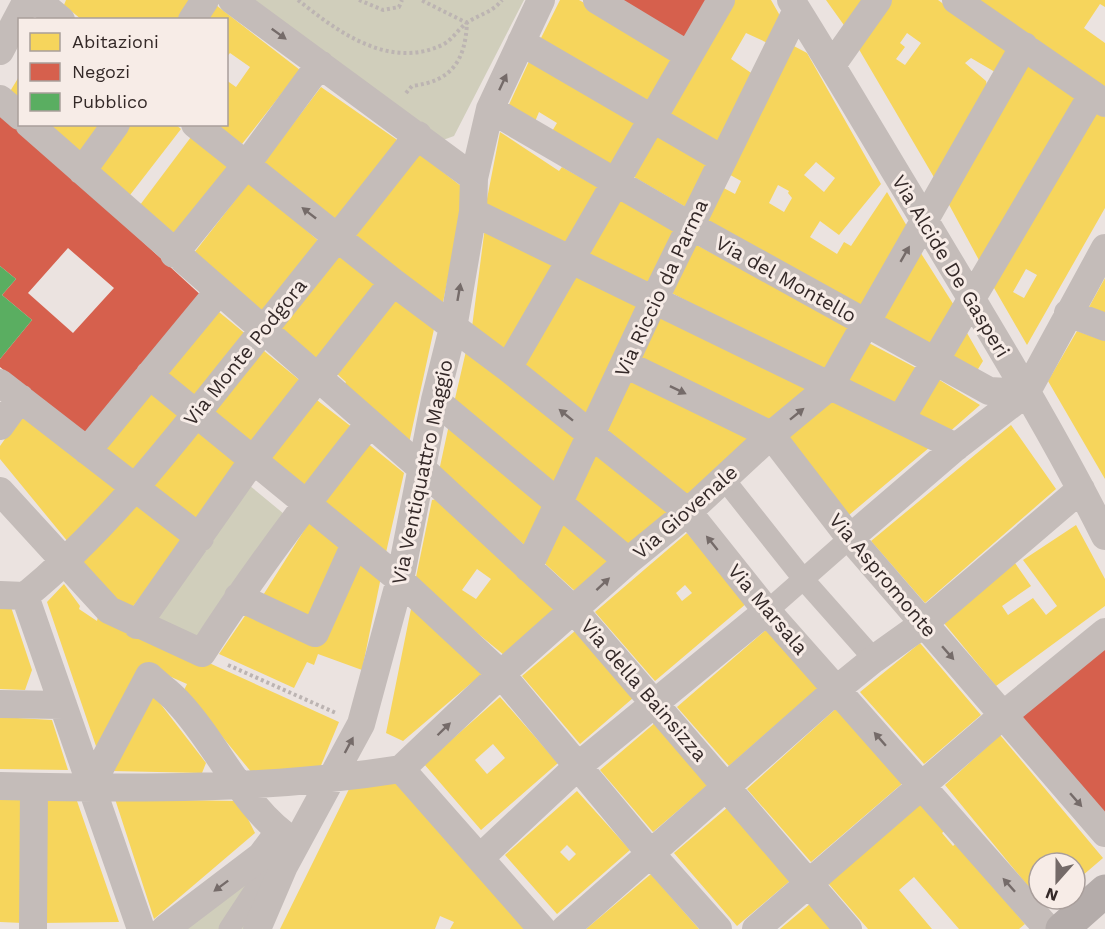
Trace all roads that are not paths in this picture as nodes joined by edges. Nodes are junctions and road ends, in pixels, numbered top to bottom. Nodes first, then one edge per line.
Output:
1 (27, 0) edge
2 (37, 0) edge
3 (206, 0) edge
4 (232, 0) edge
5 (541, 0) edge
6 (597, 0) edge
7 (721, 0) edge
8 (878, 0) edge
9 (956, 0) edge
10 (794, 5) edge
11 (60, 18) edge
12 (193, 18) edge
13 (521, 42) junction
14 (1024, 46) junction
15 (0, 51) edge
16 (688, 55) junction
17 (320, 64) junction
18 (832, 65) junction
19 (0, 99) edge
20 (1099, 99) edge
21 (490, 109) junction
22 (18, 114) edge
23 (654, 117) junction
24 (31, 126) edge
25 (115, 126) edge
26 (197, 126) edge
27 (418, 135) junction
28 (722, 159) junction
29 (246, 165) junction
30 (82, 171) junction
31 (474, 178) junction
32 (618, 182) junction
33 (473, 212) junction
34 (924, 221) junction
35 (691, 226) junction
36 (339, 236) junction
37 (1105, 248) edge
38 (174, 254) junction
39 (571, 259) junction
40 (393, 282) junction
41 (218, 292) junction
42 (971, 298) junction
43 (654, 300) junction
44 (1068, 313) junction
45 (866, 323) junction
46 (1105, 327) edge
47 (453, 328) junction
48 (263, 330) junction
49 (934, 361) junction
50 (626, 364) junction
51 (508, 368) junction
52 (149, 375) junction
53 (318, 378) junction
54 (831, 386) junction
55 (10, 391) edge
56 (1026, 393) junction
57 (435, 400) junction
58 (197, 413) junction
59 (900, 420) junction
60 (369, 424) junction
61 (0, 426) edge
62 (771, 435) junction
63 (592, 436) junction
64 (956, 447) junction
65 (87, 451) junction
66 (253, 460) junction
67 (421, 468) junction
68 (724, 479) junction
69 (133, 488) junction
70 (1081, 489) junction
71 (0, 491) edge
72 (305, 504) junction
73 (560, 504) junction
74 (688, 512) junction
75 (1105, 536) edge
76 (200, 538) junction
77 (850, 538) junction
78 (355, 544) junction
79 (628, 561) junction
80 (66, 563) junction
81 (528, 568) junction
82 (400, 580) junction
83 (804, 580) junction
84 (13, 596) edge
85 (238, 597) junction
86 (574, 610) junction
87 (767, 611) junction
88 (923, 624) junction
89 (137, 625) junction
90 (1105, 632) edge
91 (874, 659) junction
92 (501, 674) junction
93 (837, 689) junction
94 (655, 702) junction
95 (0, 704) edge
96 (63, 705) junction
97 (1002, 716) junction
98 (578, 766) junction
99 (401, 769) junction
100 (330, 780) junction
101 (0, 786) edge
102 (239, 786) junction
103 (34, 787) junction
104 (90, 787) junction
105 (728, 787) junction
106 (922, 787) junction
107 (1105, 834) edge
108 (278, 852) junction
109 (651, 854) junction
110 (481, 857) junction
111 (810, 882) junction
112 (1105, 891) edge
113 (33, 929) edge
114 (141, 929) edge
115 (165, 929) edge
116 (229, 929) edge
117 (257, 929) edge
118 (542, 929) edge
119 (565, 929) edge
120 (718, 929) edge
121 (756, 929) edge
122 (848, 929) edge
123 (1048, 929) edge
124 (1062, 929) edge

1 - 15 street
2 - 11 street
3 - 12 street
4 -> 17 street
5 - 13 street, Via Ventiquattro Maggio
6 - 16 street
7 - 16 street
8 - 18 street
9 - 14 street
10 - 18 street, Via Alcide De Gasperi
10 - 28 street, Via Riccio da Parma
21 -> 13 street, Via Ventiquattro Maggio
13 - 23 street
14 - 20 street
14 - 34 street, Via Giovenale
16 - 23 street
17 - 27 street
17 - 29 street
18 - 34 street, Via Alcide De Gasperi
19 - 22 street
20 - 42 street
21 - 31 street, Via Ventiquattro Maggio
21 - 32 street, Via del Montello
23 - 28 street
23 - 32 street
24 - 30 street, Via della Bainsizza
25 - 30 street
26 - 29 street, Via Marsala
27 - 31 street
27 - 36 street, Via Monte Podgora
28 - 35 street, Via Riccio da Parma
36 -> 29 street, Via Marsala
29 - 38 street
30 - 38 street, Via della Bainsizza
31 - 33 street, Via Ventiquattro Maggio
32 - 35 street, Via del Montello
32 - 39 street
33 - 39 street
47 -> 33 street, Via Ventiquattro Maggio
34 - 42 street, Via Alcide De Gasperi
45 -> 34 street, Via Giovenale
35 - 43 street, Via Riccio da Parma
35 - 45 street, Via del Montello
36 - 40 street, Via Marsala
36 - 48 street, Via Monte Podgora
37 - 44 street
38 - 41 street, Via della Bainsizza
39 - 43 street
39 - 51 street
40 - 47 street, Via Marsala
40 - 53 street
41 - 48 street, Via della Bainsizza
41 - 52 street
42 - 49 street
42 - 56 street, Via Alcide De Gasperi
43 - 50 street, Via Riccio da Parma
43 - 54 street
44 - 46 street
44 - 56 street
45 - 49 street, Via del Montello
45 - 54 street, Via Giovenale
47 - 51 street, Via Marsala
47 - 57 street, Via Ventiquattro Maggio
48 - 53 street, Via della Bainsizza
48 - 58 street, Via Monte Podgora
49 - 56 street, Via del Montello
49 - 59 street
50 -> 62 street, Via Aspromonte
50 - 63 street, Via Riccio da Parma
63 -> 51 street, Via Marsala
52 - 58 street
52 - 65 street
53 - 60 street, Via della Bainsizza
53 - 66 street
54 - 59 street
62 -> 54 street, Via Giovenale
55 - 61 street
55 - 65 street
56 - 64 street
56 - 70 street, Via Alcide De Gasperi
57 - 67 street, Via Ventiquattro Maggio
57 - 73 street
58 - 66 street
58 - 69 street, Via Monte Podgora
59 - 64 street
60 - 67 street, Via della Bainsizza
60 - 72 street
62 - 68 street, Via Giovenale
62 - 77 street, Via Aspromonte
63 - 73 street, Via Riccio da Parma
63 - 74 street, Via Marsala
64 - 77 street
65 - 69 street
66 - 72 street
66 - 76 street
67 - 81 street, Via della Bainsizza
67 - 82 street, Via Ventiquattro Maggio
68 - 74 street, Via Giovenale
68 - 83 street
69 - 76 street
69 - 80 street, Via Monte Podgora
70 - 75 street, Via Alcide De Gasperi
70 - 88 street
71 - 80 street
72 - 78 street
72 - 85 street
73 - 79 street
73 - 81 street, Via Riccio da Parma
74 - 79 street, Via Giovenale
87 -> 74 street, Via Marsala
76 - 89 street
77 - 83 street
77 - 88 street, Via Aspromonte
78 - 82 street
78 - 85 street
86 -> 79 street, Via Giovenale
80 - 84 street, Via Monte Podgora
80 - 89 street
81 - 86 street, Via della Bainsizza
82 - 92 street
100 -> 82 street, Via Ventiquattro Maggio
83 - 87 street
83 - 91 street
84 - 96 street
85 - 89 street
86 - 92 street, Via Giovenale
86 - 94 street, Via della Bainsizza
87 - 93 street, Via Marsala
87 - 94 street
88 - 91 street
88 -> 97 street, Via Aspromonte
90 - 97 street
91 - 93 street
92 - 98 street
99 -> 92 street, Via Giovenale
93 - 105 street
106 -> 93 street, Via Marsala
94 - 98 street
94 - 105 street, Via della Bainsizza
95 - 96 street
96 - 104 street
97 - 106 street
97 -> 107 street, Via Aspromonte
98 - 109 street
98 - 110 street
99 - 100 street
99 - 110 street
100 - 102 street
100 - 108 street, Via Ventiquattro Maggio
101 - 103 street
102 - 104 street
102 - 104 street
102 - 108 street
103 - 104 street
103 - 113 street
104 - 114 street
105 - 109 street
105 - 111 street, Via della Bainsizza
106 - 111 street
123 -> 106 street, Via Marsala
108 -> 115 street
108 - 116 street
108 - 117 street, Via Ventiquattro Maggio
109 - 119 street
109 - 120 street
110 - 118 street
111 - 121 street
111 - 122 street, Via della Bainsizza
112 - 124 main road

